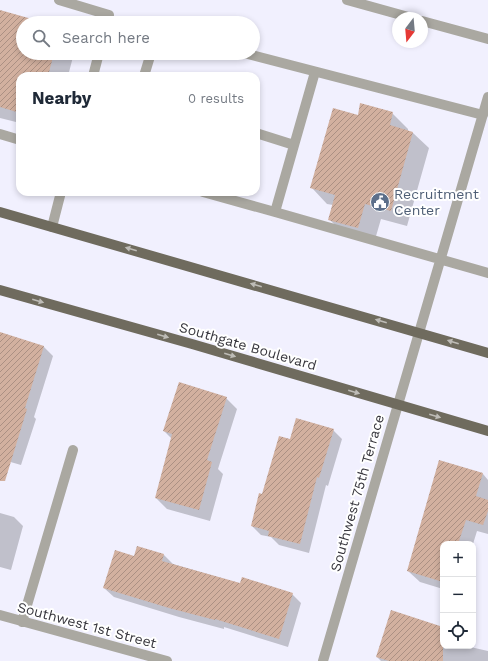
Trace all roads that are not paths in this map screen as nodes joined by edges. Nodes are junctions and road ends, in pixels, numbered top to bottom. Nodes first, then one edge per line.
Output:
1 (59, 0) edge
2 (347, 0) edge
3 (392, 12) edge
4 (109, 16) edge
5 (428, 23) edge
6 (488, 39) edge
7 (260, 57) edge
8 (97, 60) edge
9 (149, 60) edge
10 (94, 72) edge
11 (145, 72) edge
12 (315, 72) junction
13 (488, 98) edge
14 (483, 115) junction
15 (0, 134) edge
16 (260, 134) edge
17 (16, 139) edge
18 (294, 144) junction
19 (60, 196) edge
20 (217, 196) edge
21 (0, 212) edge
22 (275, 212) junction
23 (52, 227) junction
24 (440, 261) junction
25 (488, 274) edge
26 (0, 290) edge
27 (419, 332) junction
28 (488, 353) edge
29 (397, 405) junction
30 (488, 431) edge
31 (73, 450) dead end
32 (0, 616) edge
33 (22, 622) junction
34 (167, 661) edge
35 (323, 661) edge

1 - 4 street
2 - 3 street
5 - 6 street
7 - 12 street
8 - 10 street
9 - 11 street
12 - 14 street
12 - 18 street
13 - 14 street, Southwest 75th Terrace
14 - 24 street, Southwest 75th Terrace
15 - 17 street
16 - 18 street
18 - 22 street
19 - 23 street
20 - 22 street
21 - 23 main road
22 - 24 street
27 -> 23 main road
24 - 25 street
24 - 27 street, Southwest 75th Terrace
26 -> 29 main road, Southgate Boulevard
28 -> 27 main road
27 - 29 street, Southwest 75th Terrace
29 -> 30 main road, Southgate Boulevard
29 - 35 street, Southwest 75th Terrace
31 - 33 street
32 - 33 street, Southwest 1st Street
33 - 34 street, Southwest 1st Street

